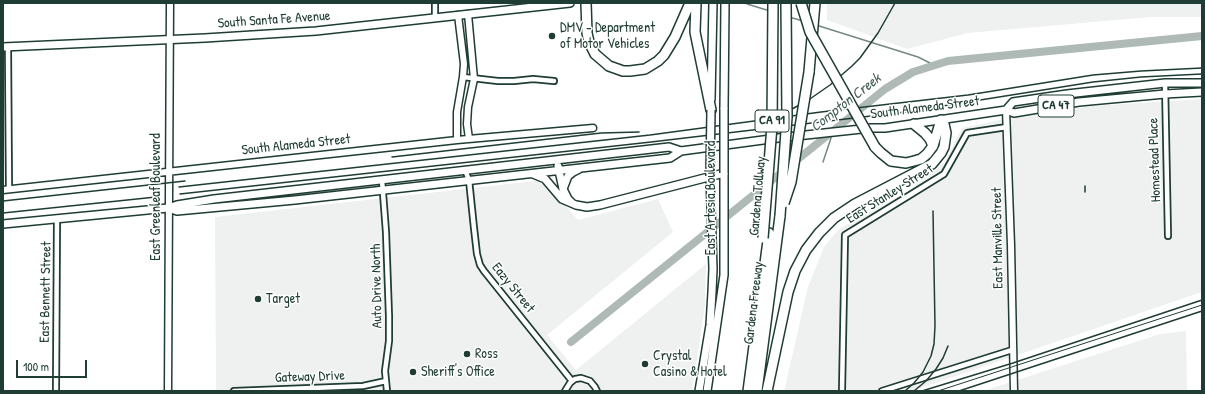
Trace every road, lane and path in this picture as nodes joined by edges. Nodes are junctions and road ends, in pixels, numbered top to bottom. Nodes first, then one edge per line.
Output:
1 (170, 3) edge
2 (435, 3) edge
3 (570, 3) edge
4 (586, 3) edge
5 (713, 3) edge
6 (725, 3) edge
7 (773, 3) edge
8 (778, 3) edge
9 (786, 3) edge
10 (801, 3) edge
11 (815, 3) edge
12 (692, 6) edge
13 (468, 14) junction
14 (458, 15) junction
15 (435, 18) junction
16 (170, 39) junction
17 (6, 47) edge
18 (463, 77) junction
19 (474, 79) junction
20 (554, 81) dead end
21 (1165, 83) junction
22 (1202, 83) edge
23 (1202, 92) edge
24 (1165, 94) junction
25 (711, 110) junction
26 (1006, 110) junction
27 (941, 120) junction
28 (914, 124) junction
29 (1007, 127) junction
30 (593, 128) dead end
31 (468, 139) junction
32 (457, 140) junction
33 (933, 146) junction
34 (681, 151) junction
35 (558, 160) junction
36 (581, 168) junction
37 (465, 170) junction
38 (559, 170) junction
39 (168, 172) junction
40 (529, 173) junction
41 (724, 173) junction
42 (707, 176) junction
43 (382, 180) junction
44 (469, 180) junction
45 (563, 189) junction
46 (6, 190) edge
47 (383, 190) junction
48 (572, 202) junction
49 (168, 208) junction
50 (780, 216) junction
51 (58, 218) junction
52 (3, 224) edge
53 (766, 236) junction
54 (1168, 236) dead end
55 (771, 285) junction
56 (713, 325) junction
57 (1012, 350) junction
58 (386, 381) junction
59 (572, 381) junction
60 (56, 391) edge
61 (168, 391) edge
62 (234, 391) edge
63 (387, 391) edge
64 (565, 391) edge
65 (596, 391) edge
66 (699, 391) edge
67 (707, 391) edge
68 (743, 391) edge
69 (748, 391) edge
70 (752, 391) edge
71 (757, 391) edge
72 (767, 391) edge
73 (842, 391) edge
74 (882, 391) edge
75 (1014, 391) edge

1 - 16 street, East Greenleaf Boulevard
2 - 15 street
3 - 13 main road, South Santa Fe Avenue
4 - 12 highway
5 - 25 main road, East Artesia Boulevard
6 - 41 main road, East Artesia Boulevard, bridge
7 - 53 highway, Gardena Freeway / CA 91, bridge
8 - 53 highway, Gardena Tollway
9 - 50 highway, Gardena Freeway / CA 91, bridge
10 - 33 highway, bridge
11 - 50 highway, bridge
12 - 25 highway
13 - 14 main road, South Santa Fe Avenue
13 - 19 street
14 - 15 main road, South Santa Fe Avenue
14 - 18 street
15 - 16 main road, South Santa Fe Avenue
16 - 17 main road, South Santa Fe Avenue
16 - 39 street, East Greenleaf Boulevard
17 - 46 street
18 - 19 street
18 - 32 street
19 - 20 street
19 - 31 street
21 - 22 main road, South Alameda Street / CA 47
21 - 24 street, Homestead Place
21 - 26 main road, South Alameda Street / CA 47
23 - 24 main road, South Alameda Street / CA 47
24 - 26 main road, South Alameda Street / CA 47
24 - 54 street, Homestead Place
25 - 42 main road, East Artesia Boulevard, bridge
26 - 27 main road, South Alameda Street / CA 47
26 - 29 street, East Manville Street
27 - 28 main road, South Alameda Street
27 - 33 highway
27 - 72 highway
28 - 33 highway
28 - 34 main road, South Alameda Street, bridge
29 - 57 street, East Manville Street
29 - 73 street, East Stanley Street
30 - 31 street, South Alameda Street
31 - 32 street, South Alameda Street
32 - 39 street, South Alameda Street
34 - 35 main road, South Alameda Street
34 - 36 main road, South Alameda Street
35 - 37 main road, South Alameda Street
35 - 38 main road
36 - 38 main road, South Alameda Street
36 - 45 main road
37 - 43 main road, South Alameda Street
37 - 44 street, Eazy Street
38 - 40 main road, South Alameda Street
38 - 45 main road
39 - 46 street, South Alameda Street
39 - 49 street, East Greenleaf Boulevard
40 - 44 main road, South Alameda Street
40 - 48 main road
41 - 42 main road
41 - 56 main road, East Artesia Boulevard
42 - 48 main road
42 - 56 main road, East Artesia Boulevard
43 - 47 street, Auto Drive North
43 - 49 main road, South Alameda Street
44 - 47 main road, South Alameda Street
44 - 59 street, Eazy Street
45 - 48 main road
47 - 49 main road, South Alameda Street
47 - 58 street, Auto Drive North
49 - 51 main road, South Alameda Street
49 - 61 street, East Greenleaf Boulevard
50 - 55 highway, Gardena Freeway / CA 91
51 - 52 main road, South Alameda Street
51 - 60 street, East Bennett Street
53 - 68 highway, Gardena Freeway / CA 91
53 - 69 highway, Gardena Tollway
55 - 70 highway
55 - 71 highway, Gardena Freeway / CA 91
56 - 66 main road, East Artesia Boulevard
56 - 67 main road, East Artesia Boulevard
57 - 74 street
57 - 75 street, East Manville Street
58 - 62 street, Gateway Drive
58 - 63 street, Auto Drive North
59 - 64 street
59 - 65 street

